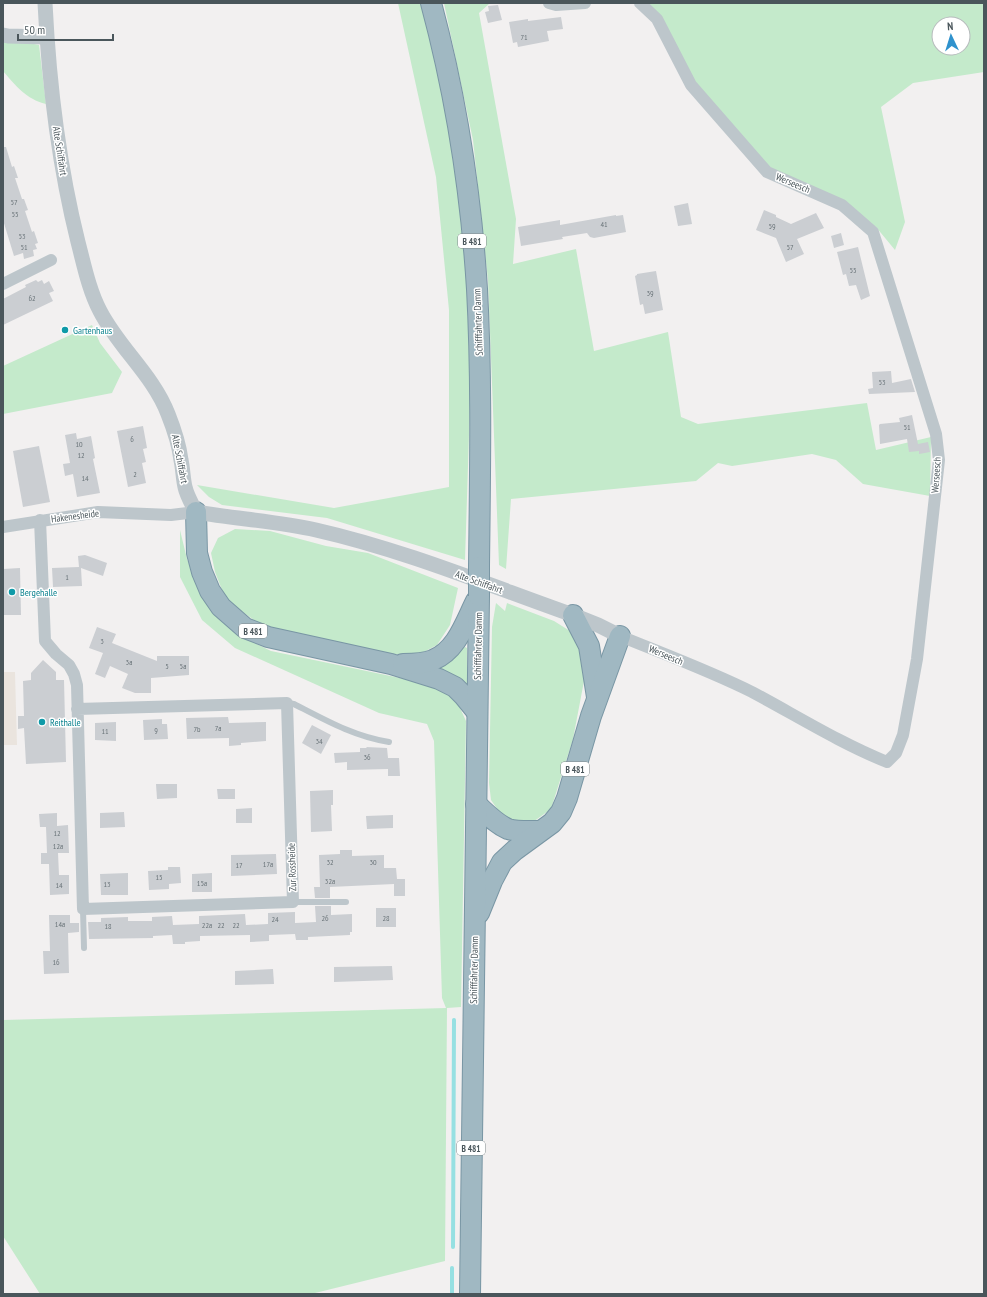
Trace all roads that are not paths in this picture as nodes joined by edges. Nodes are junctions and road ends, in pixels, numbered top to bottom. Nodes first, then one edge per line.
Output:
1 (45, 3) edge
2 (431, 3) edge
3 (549, 3) edge
4 (585, 3) edge
5 (640, 3) edge
6 (3, 35) edge
7 (46, 36) junction
8 (52, 260) dead end
9 (3, 284) edge
10 (196, 512) junction
11 (40, 520) junction
12 (3, 527) edge
13 (479, 596) junction
14 (573, 615) junction
15 (620, 636) junction
16 (391, 664) junction
17 (597, 699) junction
18 (287, 703) junction
19 (77, 709) junction
20 (477, 712) junction
21 (389, 742) dead end
22 (476, 804) junction
23 (540, 831) junction
24 (293, 902) junction
25 (346, 902) dead end
26 (83, 908) junction
27 (474, 924) junction
28 (84, 948) dead end
29 (470, 1294) edge

1 - 7 street, Alte Schiffahrt
2 - 13 highway, Schifffahrter Damm / B 481, bridge
3 - 4 street
5 - 15 street, Werseesch
6 - 7 street
7 - 10 street, Alte Schiffahrt
8 - 9 street
10 - 11 street, Hakenesheide
10 - 14 street, Alte Schiffahrt
10 - 16 highway, B 481
11 - 12 street, Hakenesheide
11 - 19 street
13 - 16 highway, B 481
13 - 20 highway, Schifffahrter Damm / B 481
14 - 15 street, Alte Schiffahrt
14 - 17 highway, B 481
15 - 17 highway, B 481
16 - 20 highway, B 481
17 - 23 highway, B 481
18 - 19 street
18 - 21 lane
18 - 24 street, Zur Rossheide
19 - 26 street
20 - 22 highway, Schifffahrter Damm / B 481
22 - 23 highway
22 - 27 highway, Schifffahrter Damm / B 481
23 - 27 highway, B 481
24 - 25 lane
24 - 26 street, Zur Rossheide
26 - 28 lane
27 - 29 highway, Schifffahrter Damm / B 481

